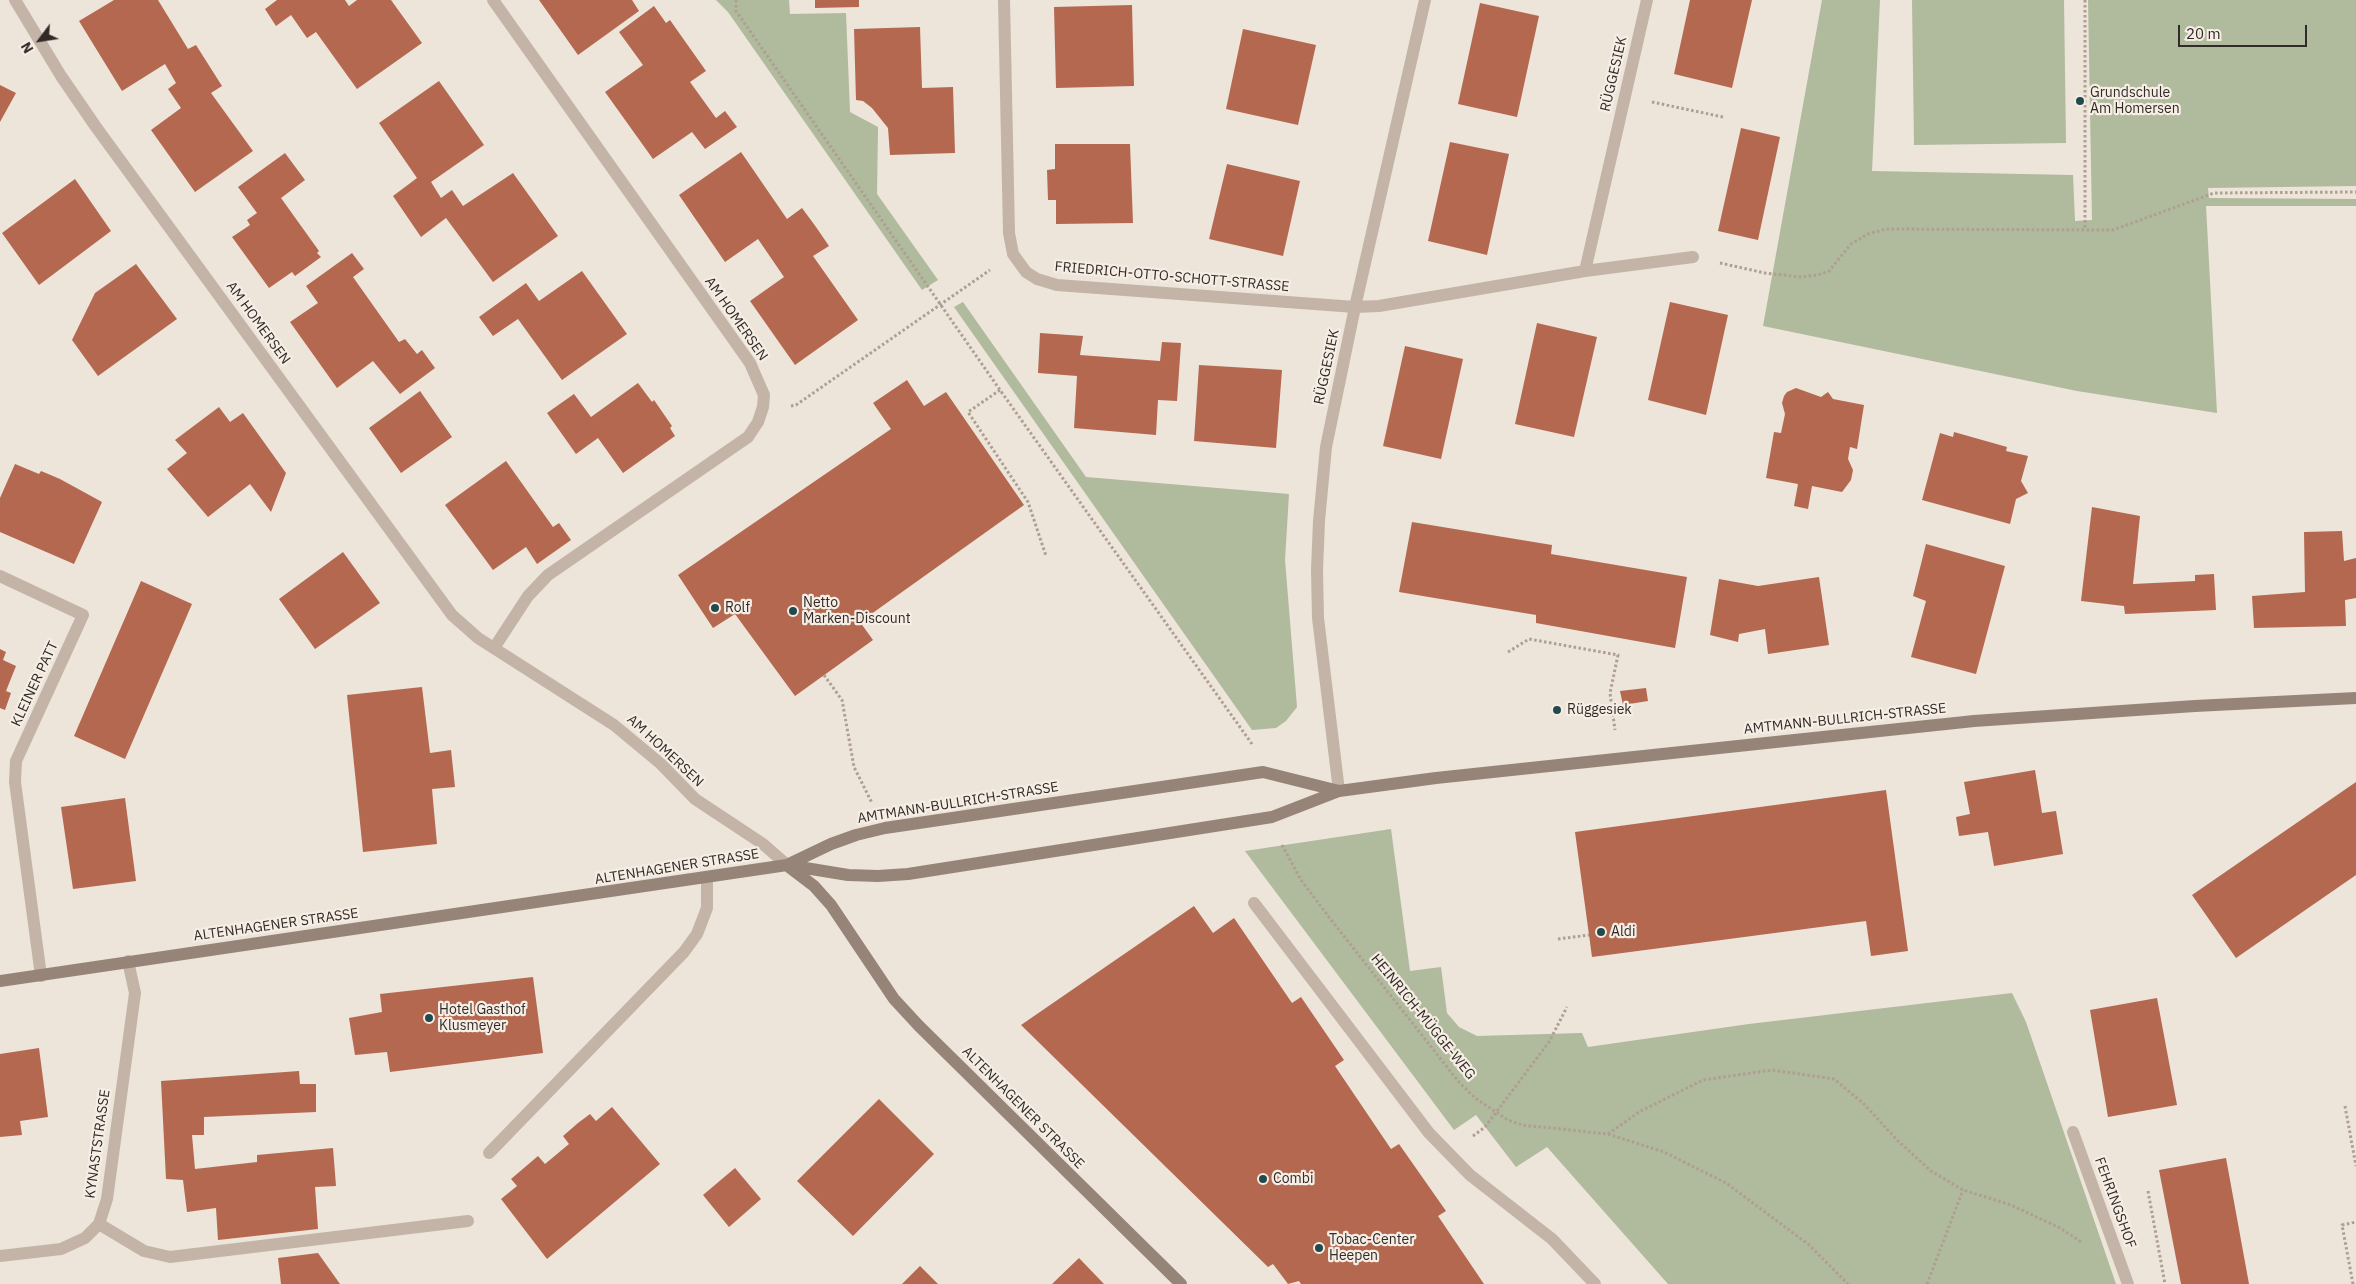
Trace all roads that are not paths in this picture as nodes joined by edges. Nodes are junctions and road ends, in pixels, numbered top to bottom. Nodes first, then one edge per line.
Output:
1 (15, 0) edge
2 (493, 0) edge
3 (1004, 0) edge
4 (1425, 0) edge
5 (1646, 0) edge
6 (1693, 257) road end
7 (1585, 271) junction
8 (1355, 307) junction
9 (0, 576) edge
10 (494, 648) junction
11 (2356, 698) edge
12 (1339, 791) junction
13 (787, 865) junction
14 (707, 877) junction
15 (1254, 903) dead end
16 (128, 961) junction
17 (41, 976) junction
18 (0, 981) edge
19 (2073, 1132) dead end
20 (489, 1153) dead end
21 (468, 1221) dead end
22 (99, 1224) junction
23 (0, 1256) edge
24 (1181, 1284) edge
25 (1595, 1284) edge
26 (2128, 1284) edge

1 - 10 street, AM HOMERSEN
2 - 10 street, AM HOMERSEN
3 - 8 street, FRIEDRICH-OTTO-SCHOTT-STRASSE
4 - 8 street, RÜGGESIEK
5 - 7 street, RÜGGESIEK
6 - 7 street
7 - 8 street
8 - 12 street, RÜGGESIEK
9 - 17 street, KLEINER PATT
10 - 13 street, AM HOMERSEN
11 - 12 street, AMTMANN-BULLRICH-STRASSE
12 - 13 street, AMTMANN-BULLRICH-STRASSE
12 - 13 street, AMTMANN-BULLRICH-STRASSE
13 - 14 street, ALTENHAGENER STRASSE
13 - 24 street, ALTENHAGENER STRASSE
14 - 16 street, ALTENHAGENER STRASSE
14 - 20 street
15 - 25 street
16 - 17 street, ALTENHAGENER STRASSE
16 - 22 street, KYNASTSTRASSE
17 - 18 street, ALTENHAGENER STRASSE
19 - 26 street, FEHRINGSHOF
21 - 22 street
22 - 23 street

